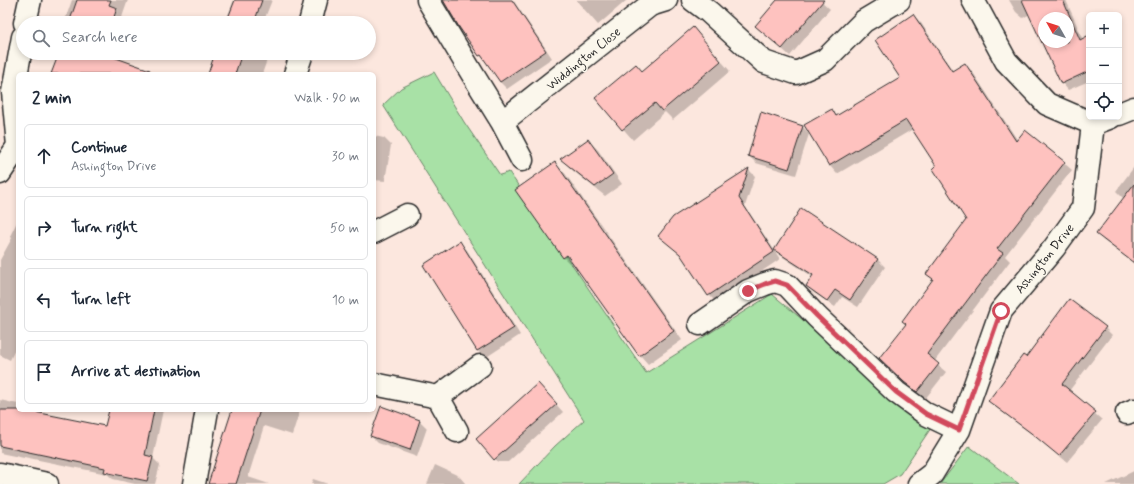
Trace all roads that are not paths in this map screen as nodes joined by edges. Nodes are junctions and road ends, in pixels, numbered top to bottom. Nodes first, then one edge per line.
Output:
1 (30, 0) edge
2 (316, 0) edge
3 (428, 0) edge
4 (666, 0) edge
5 (899, 0) edge
6 (973, 0) edge
7 (699, 2) edge
8 (27, 16) edge
9 (312, 16) edge
10 (19, 60) edge
11 (300, 60) edge
12 (17, 72) edge
13 (296, 72) edge
14 (16, 76) edge
15 (1134, 108) edge
16 (1122, 113) edge
17 (1102, 121) edge
18 (502, 122) junction
19 (16, 124) edge
20 (16, 149) edge
21 (522, 160) dead end
22 (0, 172) edge
23 (407, 215) dead end
24 (376, 231) edge
25 (700, 324) dead end
26 (480, 366) dead end
27 (376, 384) edge
28 (438, 397) junction
29 (207, 412) edge
30 (959, 430) junction
31 (457, 431) dead end
32 (0, 474) edge
33 (47, 484) edge
34 (194, 484) edge
35 (920, 484) edge

1 - 8 street
2 - 9 street
3 - 18 street
4 - 18 street, Widdington Close
5 - 7 street
6 - 17 street
10 - 12 street
11 - 13 street
14 - 19 street
15 - 16 street
17 - 30 street, Ashington Drive
18 - 21 street
20 - 22 street
23 - 24 street
25 - 30 street
26 - 28 street
27 - 28 street
28 - 31 street
29 - 34 street
30 - 35 street, Ashington Drive
32 - 33 street

